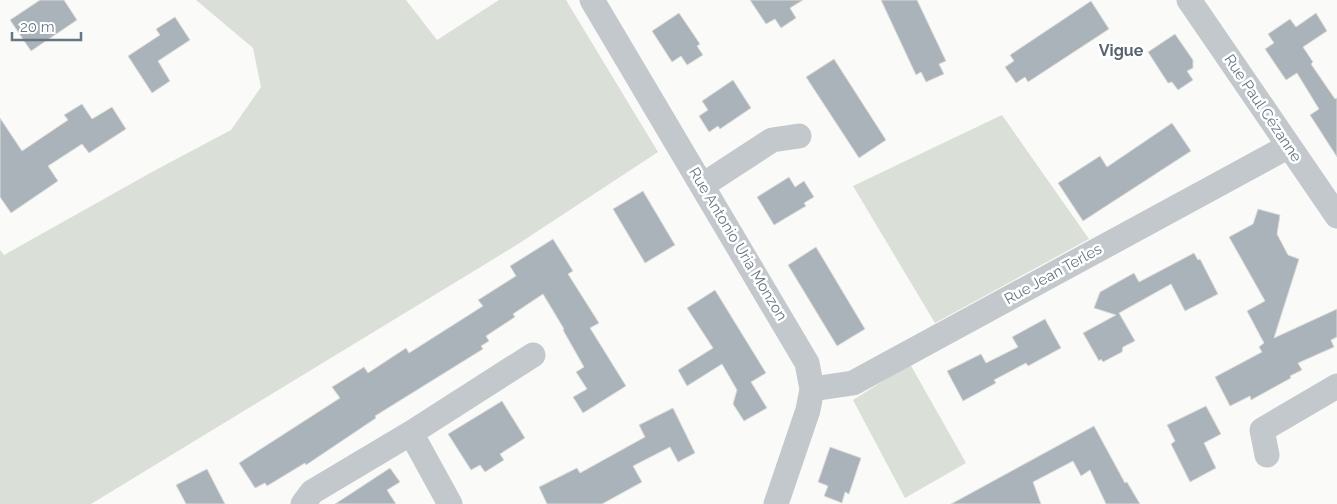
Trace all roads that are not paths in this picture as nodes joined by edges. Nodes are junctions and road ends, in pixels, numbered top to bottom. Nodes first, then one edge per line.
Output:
1 (592, 0) edge
2 (1189, 0) edge
3 (799, 136) dead end
4 (1289, 146) junction
5 (703, 185) junction
6 (1337, 216) edge
7 (533, 355) dead end
8 (1337, 386) edge
9 (812, 389) junction
10 (412, 433) junction
11 (1267, 455) dead end
12 (303, 504) edge
13 (450, 504) edge
14 (776, 504) edge

1 - 5 street, Rue Antonio Uria Monzon
2 - 4 street, Rue Paul Cézanne
3 - 5 street
4 - 6 street, Rue Paul Cézanne
4 - 9 street, Rue Jean Terles
5 - 9 street, Rue Antonio Uria Monzon
7 - 10 street
8 - 11 street
9 - 14 street, Rue Antonio Uria Monzon
10 - 12 street
10 - 13 street

